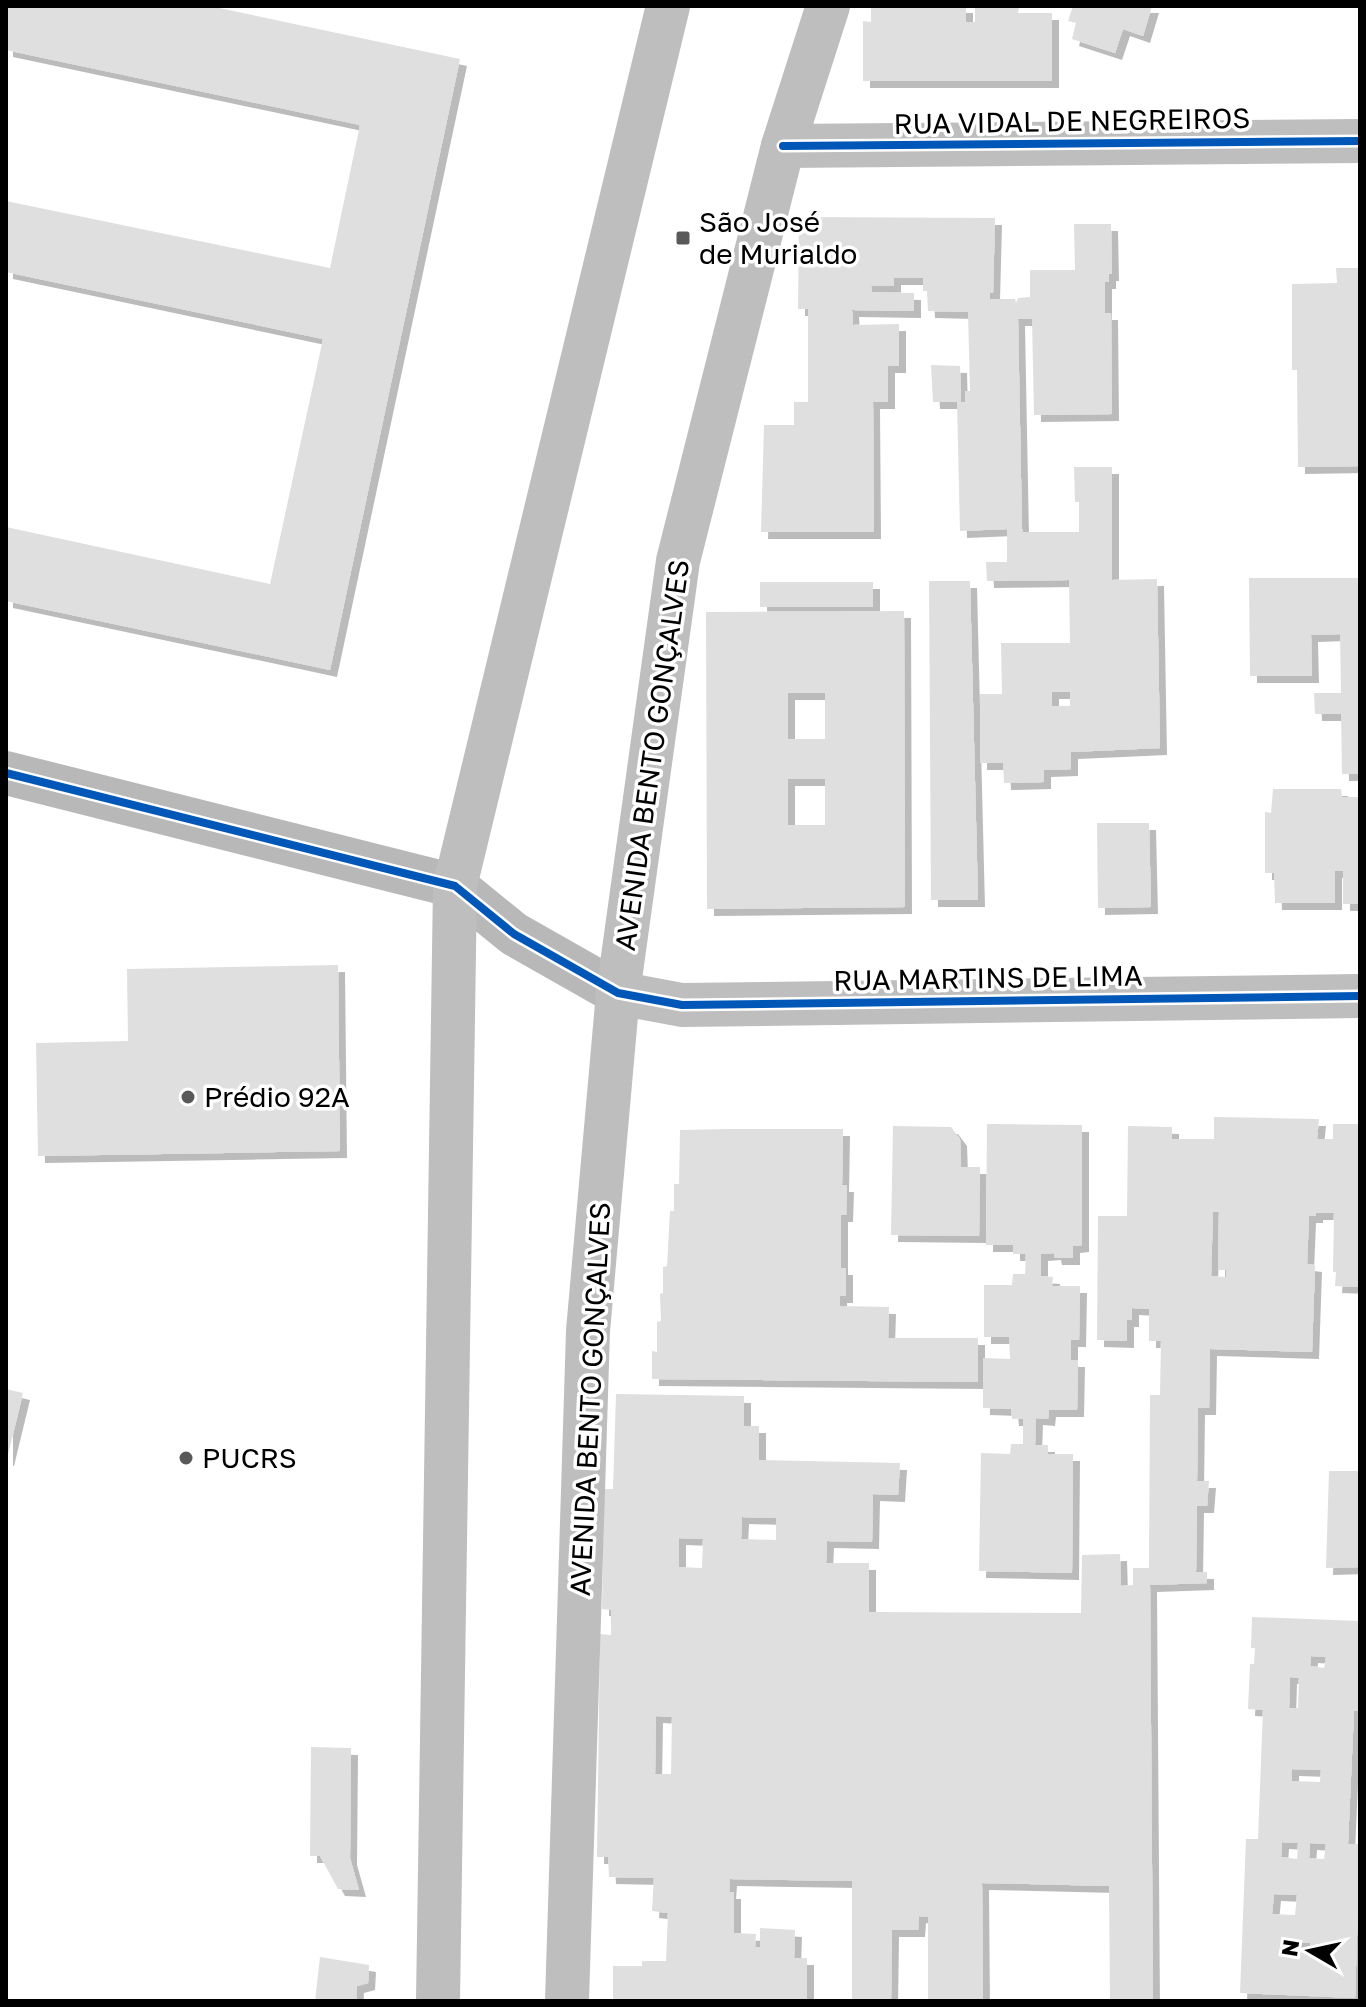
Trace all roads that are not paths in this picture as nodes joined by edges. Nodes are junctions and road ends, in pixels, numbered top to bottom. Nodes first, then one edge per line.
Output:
1 (668, 6) edge
2 (828, 6) edge
3 (1360, 141) edge
4 (783, 146) junction
5 (6, 773) edge
6 (455, 886) junction
7 (618, 993) junction
8 (1360, 996) edge
9 (438, 2001) edge
10 (567, 2001) edge

1 - 6 main road
2 - 4 main road, AVENIDA BENTO GONÇALVES
3 - 4 main road, RUA VIDAL DE NEGREIROS
4 - 7 main road, AVENIDA BENTO GONÇALVES
5 - 6 main road
6 - 7 main road
6 - 9 main road
7 - 8 main road, RUA MARTINS DE LIMA
7 - 10 main road, AVENIDA BENTO GONÇALVES

